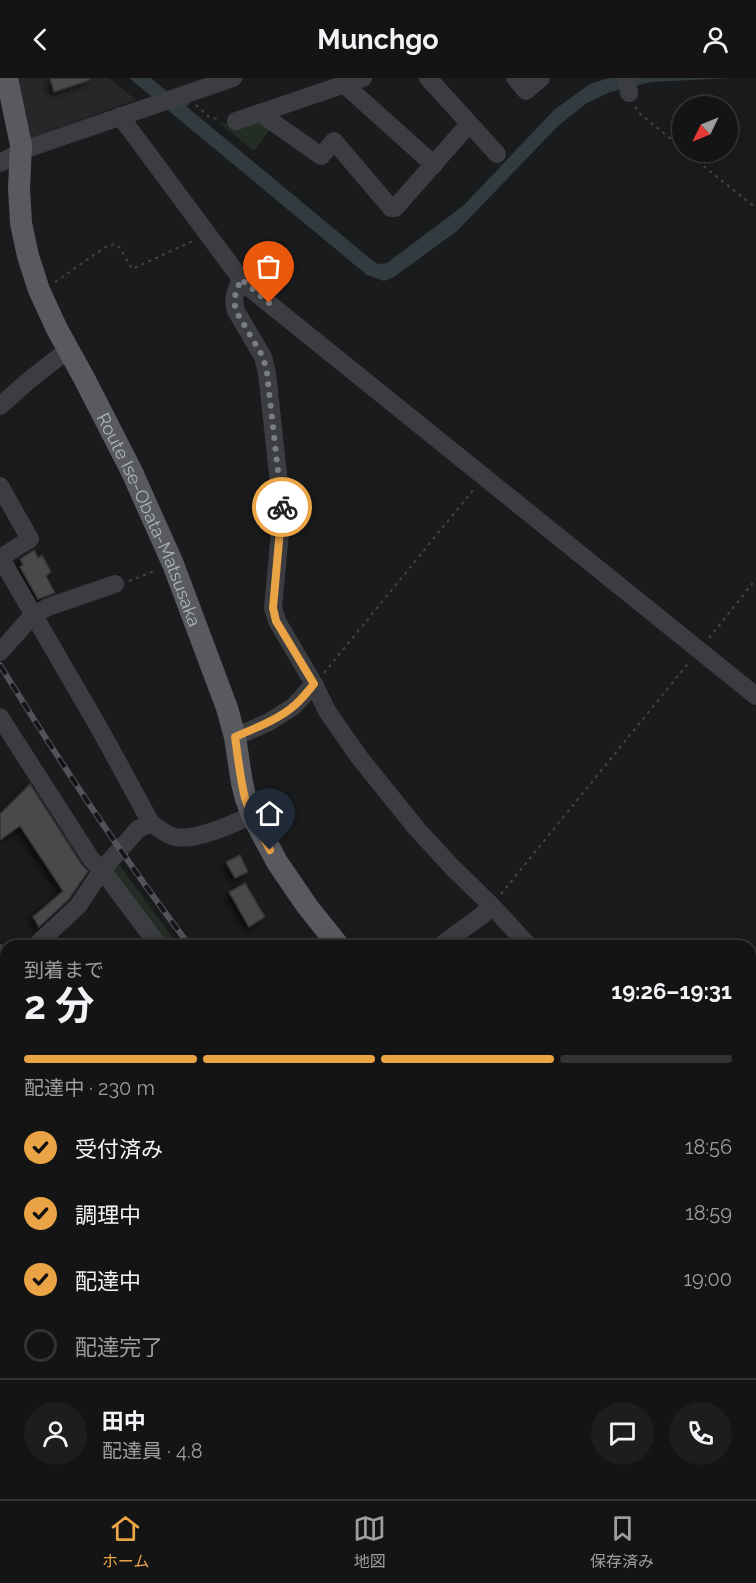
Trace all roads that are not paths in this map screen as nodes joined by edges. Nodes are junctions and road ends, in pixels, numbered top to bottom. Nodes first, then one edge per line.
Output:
1 (7, 78) edge
2 (233, 78) edge
3 (363, 78) edge
4 (428, 78) edge
5 (515, 78) edge
6 (541, 78) edge
7 (344, 84) junction
8 (260, 113) junction
9 (120, 116) junction
10 (236, 121) dead end
11 (469, 124) junction
12 (21, 152) junction
13 (496, 154) dead end
14 (0, 163) edge
15 (434, 165) junction
16 (241, 279) junction
17 (69, 349) junction
18 (1, 404) edge
19 (0, 486) edge
20 (115, 584) road end
21 (33, 615) junction
22 (0, 652) edge
23 (314, 684) junction
24 (756, 696) edge
25 (0, 717) edge
26 (235, 737) junction
27 (252, 815) junction
28 (151, 823) junction
29 (102, 870) junction
30 (492, 906) junction
31 (41, 940) edge
32 (154, 940) edge
33 (334, 940) edge
34 (448, 940) edge
35 (523, 940) edge

1 - 12 main road, Route Ise-Obata-Matsusaka
2 - 9 street
3 - 7 street
4 - 11 street
5 - 6 street
7 - 8 street
7 - 15 street
8 - 10 street
8 - 15 street
9 - 12 street
9 - 16 street
11 - 13 street
11 - 15 street
12 - 14 street
12 - 17 main road, Route Ise-Obata-Matsusaka
16 - 23 street
16 - 24 street
17 - 18 street
17 - 26 main road, Route Ise-Obata-Matsusaka
19 - 21 street
20 - 21 street
21 - 22 street
21 - 28 street
23 - 26 street
23 - 30 street
25 - 29 street
26 - 27 main road, Route Ise-Obata-Matsusaka
27 - 28 street
27 - 33 main road, Route Ise-Obata-Matsusaka
28 - 29 street
29 - 31 street
29 - 32 street
30 - 34 street
30 - 35 street

